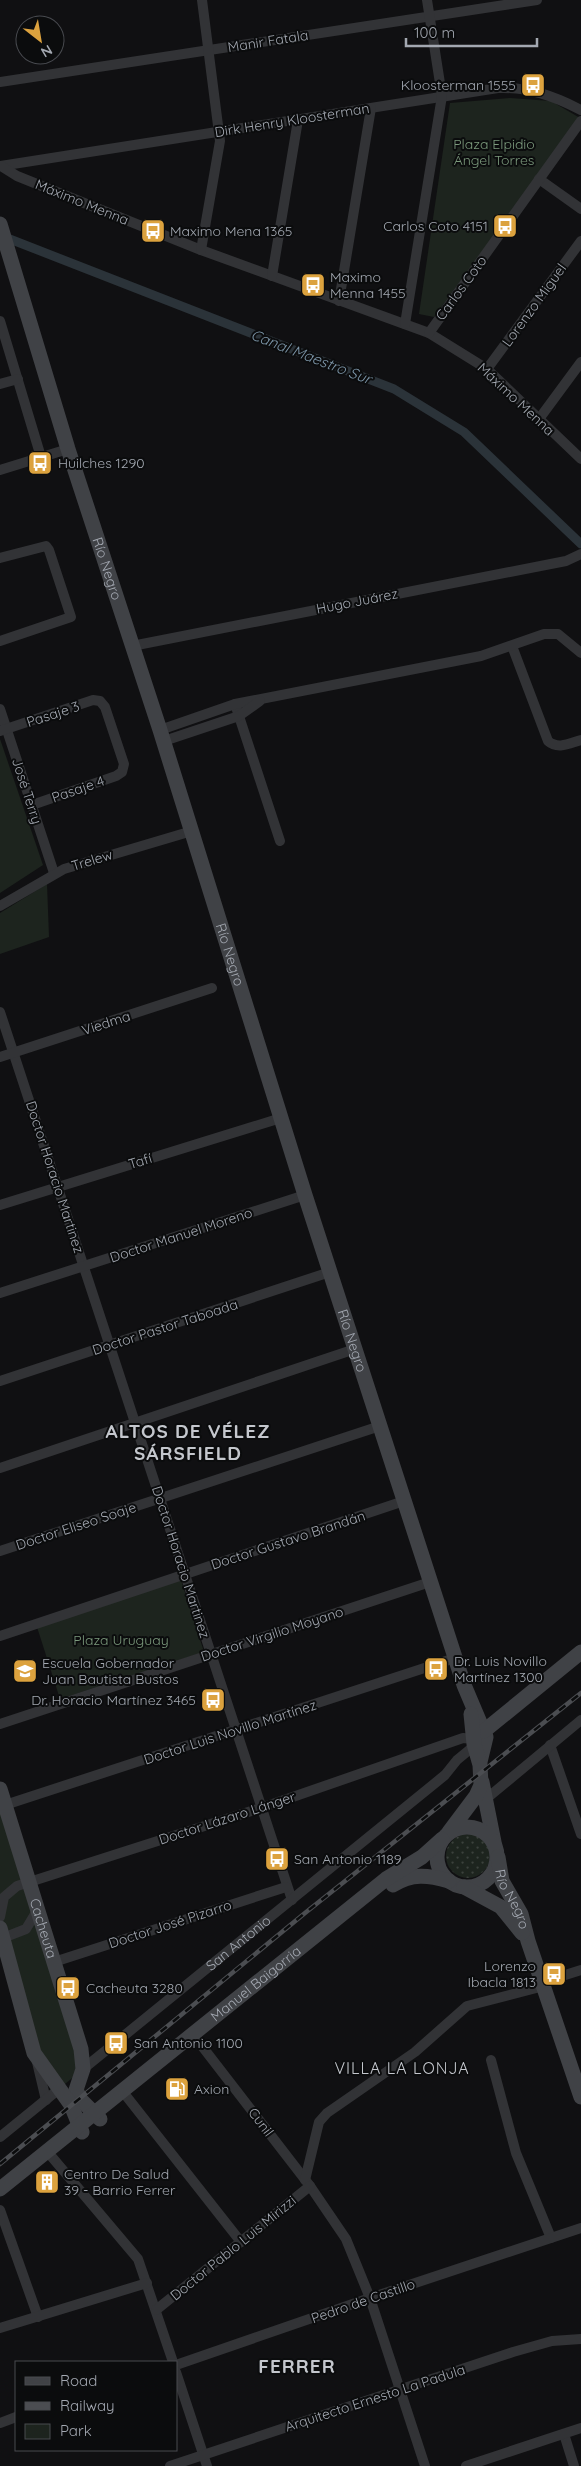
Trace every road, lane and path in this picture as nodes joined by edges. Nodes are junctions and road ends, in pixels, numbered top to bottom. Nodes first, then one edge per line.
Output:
1 (202, 0) edge
2 (427, 0) edge
3 (537, 0) edge
4 (429, 16) junction
5 (209, 50) junction
6 (0, 82) edge
7 (442, 96) junction
8 (371, 108) junction
9 (581, 110) edge
10 (298, 120) junction
11 (581, 121) edge
12 (220, 131) junction
13 (0, 166) edge
14 (539, 179) junction
15 (581, 209) edge
16 (0, 224) edge
17 (581, 241) edge
18 (201, 250) junction
19 (272, 276) junction
20 (339, 301) junction
21 (0, 321) edge
22 (405, 324) junction
23 (429, 333) junction
24 (581, 362) edge
25 (486, 369) junction
26 (18, 379) junction
27 (0, 384) edge
28 (539, 420) junction
29 (68, 449) junction
30 (41, 457) junction
31 (581, 459) edge
32 (0, 470) edge
33 (578, 555) edge
34 (0, 558) edge
35 (0, 641) edge
36 (132, 646) junction
37 (512, 646) junction
38 (581, 653) edge
39 (263, 699) junction
40 (235, 704) junction
41 (0, 708) edge
42 (239, 716) junction
43 (3, 730) edge
44 (162, 736) junction
45 (581, 740) edge
46 (122, 772) joint
47 (32, 805) junction
48 (192, 831) junction
49 (280, 841) dead end
50 (54, 873) junction
51 (0, 906) edge
52 (212, 988) dead end
53 (0, 1012) edge
54 (14, 1053) junction
55 (0, 1057) edge
56 (281, 1118) junction
57 (58, 1187) junction
58 (305, 1195) junction
59 (0, 1205) edge
60 (84, 1266) junction
61 (330, 1272) junction
62 (0, 1293) edge
63 (110, 1345) junction
64 (355, 1349) junction
65 (0, 1381) edge
66 (135, 1422) junction
67 (380, 1426) junction
68 (0, 1468) edge
69 (160, 1498) junction
70 (404, 1501) junction
71 (0, 1551) edge
72 (185, 1575) junction
73 (430, 1582) junction
74 (0, 1636) edge
75 (581, 1652) edge
76 (211, 1654) junction
77 (455, 1658) junction
78 (581, 1662) edge
79 (581, 1720) edge
80 (0, 1724) edge
81 (236, 1731) junction
82 (478, 1739) junction
83 (550, 1745) junction
84 (481, 1778) junction
85 (0, 1789) edge
86 (486, 1799) junction
87 (5, 1805) junction
88 (261, 1808) junction
89 (581, 1834) edge
90 (445, 1836) junction
91 (494, 1842) junction
92 (498, 1857) junction
93 (449, 1881) junction
94 (29, 1882) junction
95 (286, 1887) junction
96 (464, 1887) junction
97 (292, 1900) junction
98 (38, 1909) junction
99 (0, 1917) edge
100 (1, 1935) edge
101 (528, 1941) junction
102 (54, 1962) junction
103 (581, 1970) edge
104 (543, 1984) junction
105 (198, 2041) junction
106 (34, 2053) junction
107 (491, 2060) dead end
108 (83, 2069) junction
109 (59, 2089) junction
110 (581, 2096) edge
111 (127, 2098) junction
112 (46, 2100) junction
113 (98, 2115) junction
114 (80, 2129) junction
115 (1, 2134) edge
116 (50, 2154) junction
117 (308, 2183) junction
118 (0, 2189) edge
119 (0, 2200) edge
120 (0, 2210) edge
121 (581, 2228) edge
122 (551, 2238) junction
123 (241, 2242) junction
124 (146, 2283) junction
125 (370, 2298) junction
126 (156, 2310) junction
127 (38, 2317) junction
128 (0, 2328) edge
129 (581, 2339) edge
130 (173, 2361) edge
131 (178, 2365) edge
132 (178, 2378) edge
133 (401, 2390) junction
134 (15, 2417) edge
135 (0, 2423) edge
136 (581, 2428) edge
137 (564, 2434) junction
138 (203, 2455) junction
139 (170, 2466) edge
140 (207, 2466) edge
141 (425, 2466) edge
142 (466, 2466) edge
143 (574, 2466) edge

1 - 5 street
2 - 4 street
3 - 4 street, Manir Fatala
4 - 5 street, Manir Fatala
4 - 7 street
5 - 6 street, Manir Fatala
5 - 12 street
7 - 8 street, Dirk Henry Kloosterman
7 - 9 street, Dirk Henry Kloosterman
7 - 22 street
8 - 10 street, Dirk Henry Kloosterman
8 - 20 street
10 - 12 street, Dirk Henry Kloosterman
10 - 19 street
11 - 14 street, Carlos Coto
12 - 13 street, Dirk Henry Kloosterman
12 - 18 street
13 - 18 street, Máximo Menna
14 - 15 street
14 - 23 street, Carlos Coto
16 - 29 street, Río Negro
17 - 25 street, Lorenzo Miguel
18 - 19 street, Máximo Menna
19 - 20 street, Máximo Menna
20 - 22 street, Máximo Menna
21 - 26 street
22 - 23 street, Máximo Menna
23 - 25 street, Máximo Menna
24 - 28 street
25 - 28 street, Máximo Menna
26 - 27 street
26 - 30 street
28 - 31 street, Máximo Menna
29 - 30 street
29 - 36 street, Río Negro
30 - 32 street
33 - 36 street, Hugo Juárez
34 - 35 street
36 - 44 street, Río Negro
37 - 38 street
37 - 39 street
37 - 45 street
39 - 40 street
39 - 42 street
40 - 42 street
40 - 44 street
41 - 43 street, José Terry
42 - 44 street
42 - 49 street
43 - 46 street, Pasaje 3
43 - 47 street, José Terry
44 - 48 street, Río Negro
46 - 47 street, Pasaje 4
47 - 50 street, José Terry
48 - 50 street, Trelew
48 - 56 street, Río Negro
50 - 51 street, Trelew
52 - 54 street, Viedma
53 - 54 street, Doctor Horacio Martinez
54 - 55 street, Viedma
54 - 57 street, Doctor Horacio Martinez
56 - 57 street, Tafí
56 - 58 street, Río Negro
57 - 59 street, Tafí
57 - 60 street, Doctor Horacio Martinez
58 - 60 street, Doctor Manuel Moreno
58 - 61 street, Río Negro
60 - 62 street, Doctor Manuel Moreno
60 - 63 street, Doctor Horacio Martinez
61 - 63 street, Doctor Pastor Taboada
61 - 64 street, Río Negro
63 - 65 street, Doctor Pastor Taboada
63 - 66 street, Doctor Horacio Martinez
64 - 66 street
64 - 67 street, Río Negro
66 - 68 street
66 - 69 street, Doctor Horacio Martinez
67 - 69 street, Doctor Eliseo Soaje
67 - 70 street, Río Negro
69 - 71 street, Doctor Eliseo Soaje
69 - 72 street, Doctor Horacio Martinez
70 - 72 street, Doctor Gustavo Brandán
70 - 73 street, Río Negro
72 - 74 street, Doctor Gustavo Brandán
72 - 76 street, Doctor Horacio Martinez
73 - 76 street, Doctor Virgilio Moyano
73 - 77 street, Río Negro
75 - 82 street, San Antonio
76 - 80 street, Doctor Virgilio Moyano
76 - 81 street, Doctor Horacio Martinez
77 - 81 street, Doctor Luis Novillo Martínez
77 - 82 street, Río Negro
78 - 82 street, San Antonio
79 - 83 street
81 - 87 street, Doctor Luis Novillo Martínez
81 - 88 street, Doctor Horacio Martinez
82 - 84 street, Río Negro
82 - 88 street, Doctor Lázaro Lánger
82 - 97 street, San Antonio
83 - 86 street
83 - 89 street
84 - 86 street, Río Negro
84 - 90 street, Río Negro
85 - 87 street, Cacheuta
86 - 91 street, Río Negro
87 - 94 street, Cacheuta
88 - 94 street, Doctor Lázaro Lánger
88 - 95 street, Doctor Horacio Martinez
90 - 91 street
90 - 93 street
90 - 113 street, Manuel Baigorria
91 - 92 street
92 - 96 street
92 - 101 street, Río Negro
93 - 96 street
93 - 105 street, Manuel Baigorria
94 - 98 street, Cacheuta
94 - 99 street, Doctor Lázaro Lánger
95 - 97 street, Doctor Horacio Martinez
95 - 102 street, Doctor José Pizarro
96 - 101 street, Río Negro
97 - 108 street, San Antonio
98 - 100 street
98 - 102 street, Cacheuta
100 - 106 street
101 - 104 street, Río Negro
102 - 108 street, Cacheuta
103 - 104 street
104 - 110 street, Río Negro
104 - 117 street
105 - 111 street, Manuel Baigorria
105 - 117 street, Cunil
106 - 109 street
106 - 112 street
107 - 122 street
108 - 109 street, San Antonio
108 - 113 street, Cacheuta
109 - 112 street, San Antonio
109 - 114 street
111 - 113 street, Manuel Baigorria
111 - 123 street
112 - 115 street, San Antonio
113 - 114 street, Manuel Baigorria
114 - 116 street, Manuel Baigorria
116 - 118 street, Manuel Baigorria
116 - 119 street, Manuel Baigorria
116 - 124 street
117 - 123 street, Doctor Pablo Luis Mirizzi
117 - 125 street, Cunil
120 - 127 street
121 - 122 street, Pedro de Castillo
122 - 125 street, Pedro de Castillo
123 - 126 street, Doctor Pablo Luis Mirizzi
124 - 126 street
124 - 127 street
125 - 131 street, Pedro de Castillo
125 - 133 street, Cunil
126 - 130 street
127 - 128 street
129 - 133 street, Arquitecto Ernesto La Padula
132 - 138 street
133 - 138 street, Arquitecto Ernesto La Padula
133 - 141 street, Cunil
134 - 135 street
136 - 137 street
137 - 142 street
137 - 143 street
138 - 139 street, Arquitecto Ernesto La Padula
138 - 140 street

